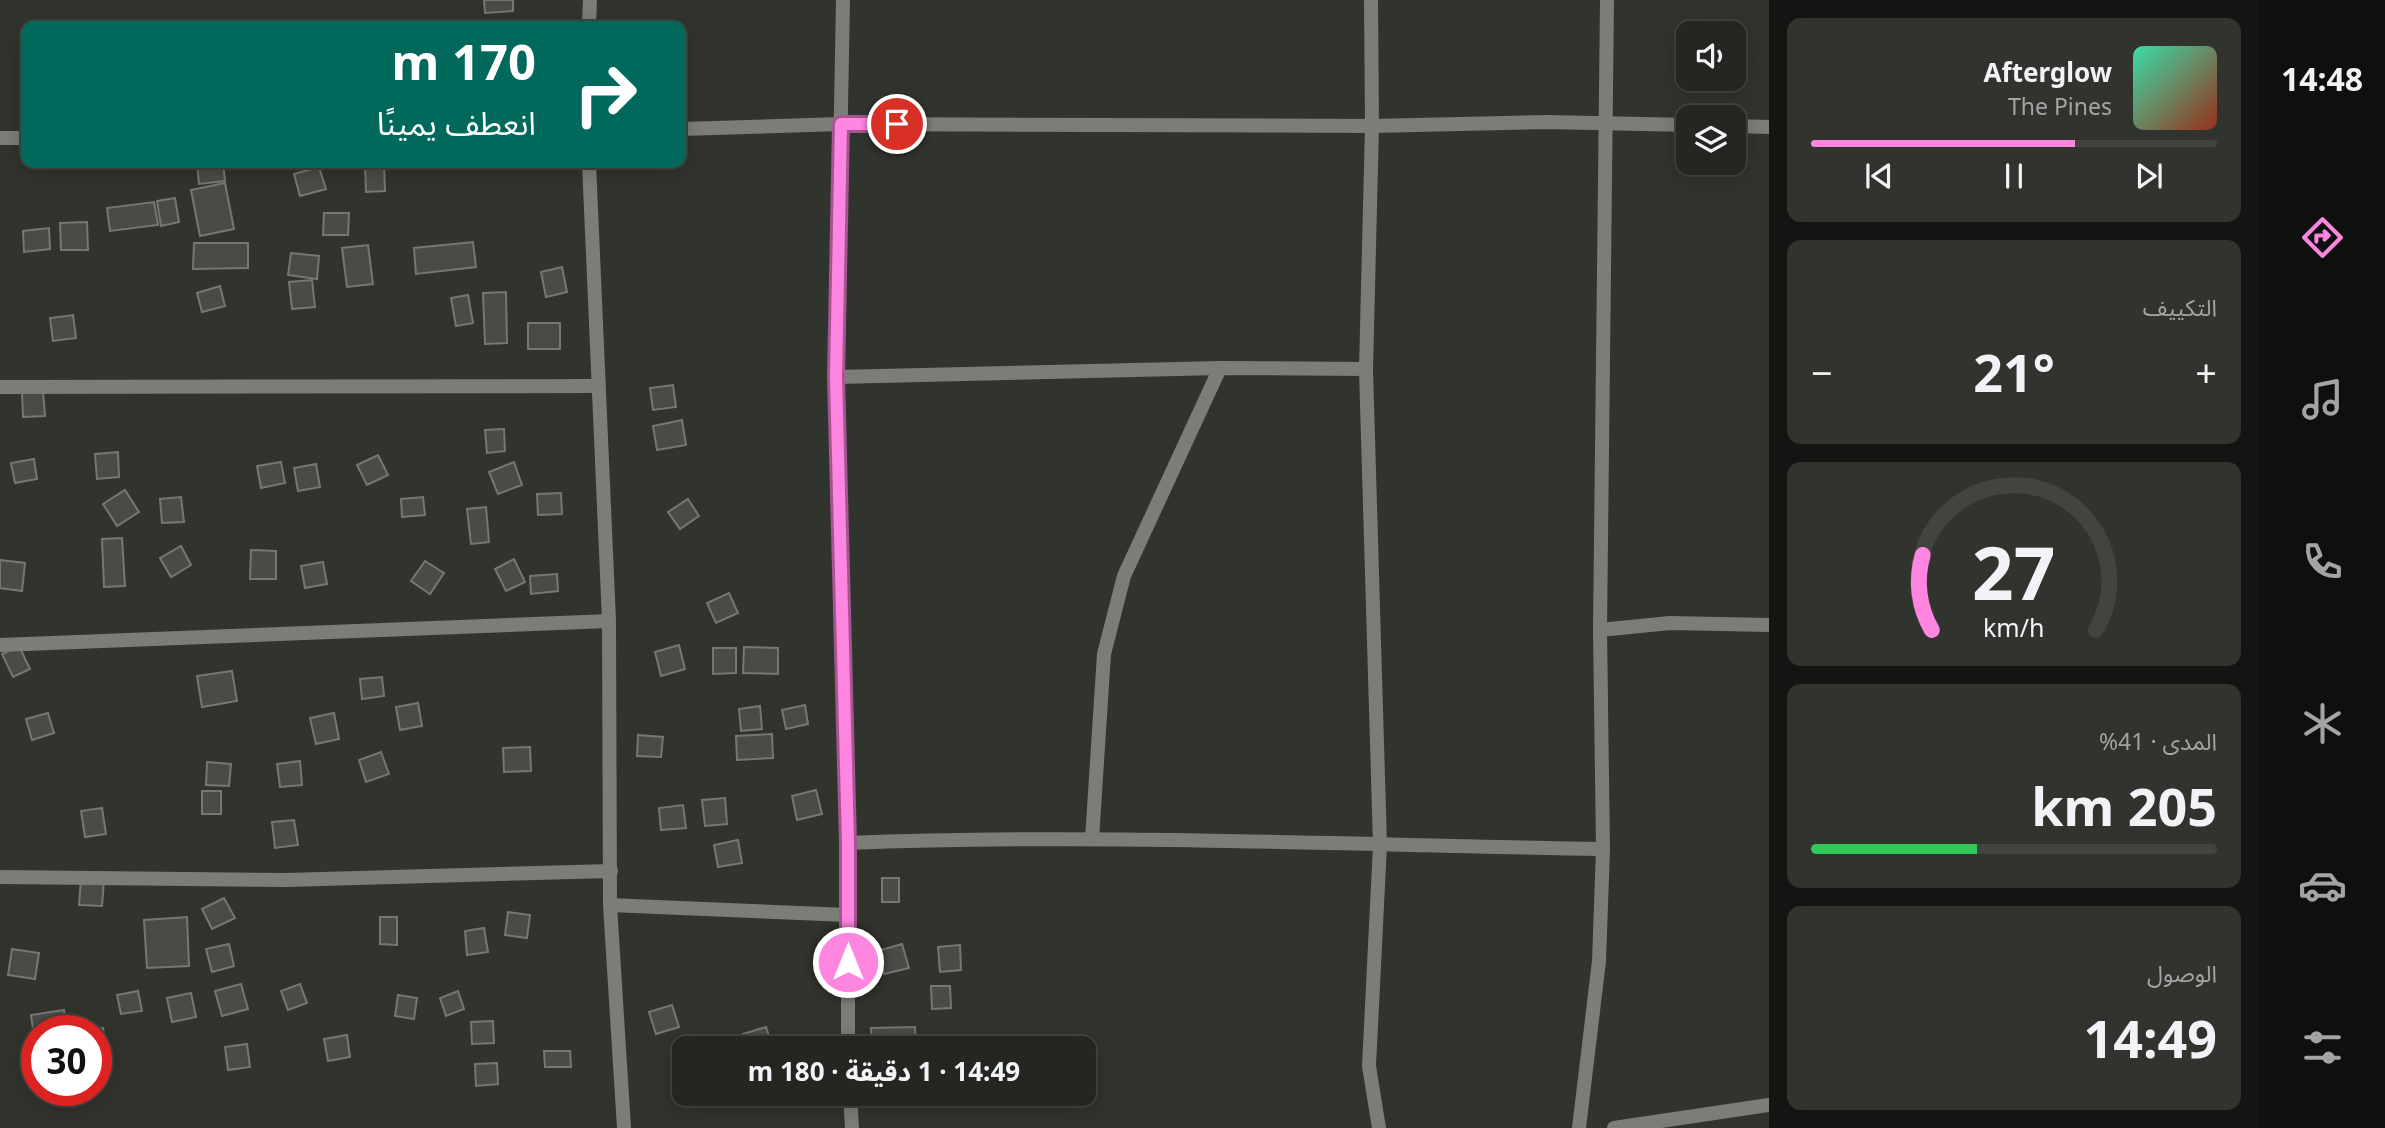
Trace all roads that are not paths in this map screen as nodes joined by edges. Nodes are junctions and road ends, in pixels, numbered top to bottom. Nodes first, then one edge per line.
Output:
1 (590, 0) edge
2 (843, 0) edge
3 (1371, 0) edge
4 (1607, 0) edge
5 (589, 21) edge
6 (841, 124) junction
7 (1607, 124) junction
8 (1676, 125) edge
9 (1372, 126) junction
10 (1746, 126) edge
11 (1769, 127) edge
12 (686, 129) edge
13 (0, 138) edge
14 (21, 138) edge
15 (589, 168) edge
16 (1220, 368) junction
17 (1366, 369) junction
18 (836, 377) junction
19 (597, 386) junction
20 (0, 387) edge
21 (609, 621) junction
22 (1769, 625) edge
23 (1600, 631) junction
24 (0, 645) edge
25 (1092, 839) junction
26 (848, 843) junction
27 (1380, 845) junction
28 (1603, 849) junction
29 (611, 871) junction
30 (0, 877) edge
31 (610, 905) junction
32 (848, 915) junction
33 (848, 1036) edge
34 (1769, 1105) edge
35 (851, 1106) edge
36 (624, 1128) edge
37 (852, 1128) edge
38 (1379, 1128) edge
39 (1579, 1128) edge
40 (1614, 1128) edge

1 - 5 street
2 - 6 street
3 - 9 street
4 - 7 street
6 - 9 street
6 - 12 street
6 - 18 street
7 - 8 street
7 - 9 street
7 - 23 street
9 - 17 street
10 - 11 street
13 - 14 street
15 - 19 street
16 - 17 street
16 - 18 street
16 - 25 street
17 - 27 street
18 - 26 street
19 - 20 street
19 - 21 street
21 - 24 street
21 - 29 street
22 - 23 street
23 - 28 street
25 - 26 street
25 - 27 street
26 - 32 street
27 - 28 street
27 - 38 street
28 - 39 street
29 - 30 street
29 - 31 street
31 - 32 street
31 - 36 street
32 - 33 street
34 - 40 street
35 - 37 street

